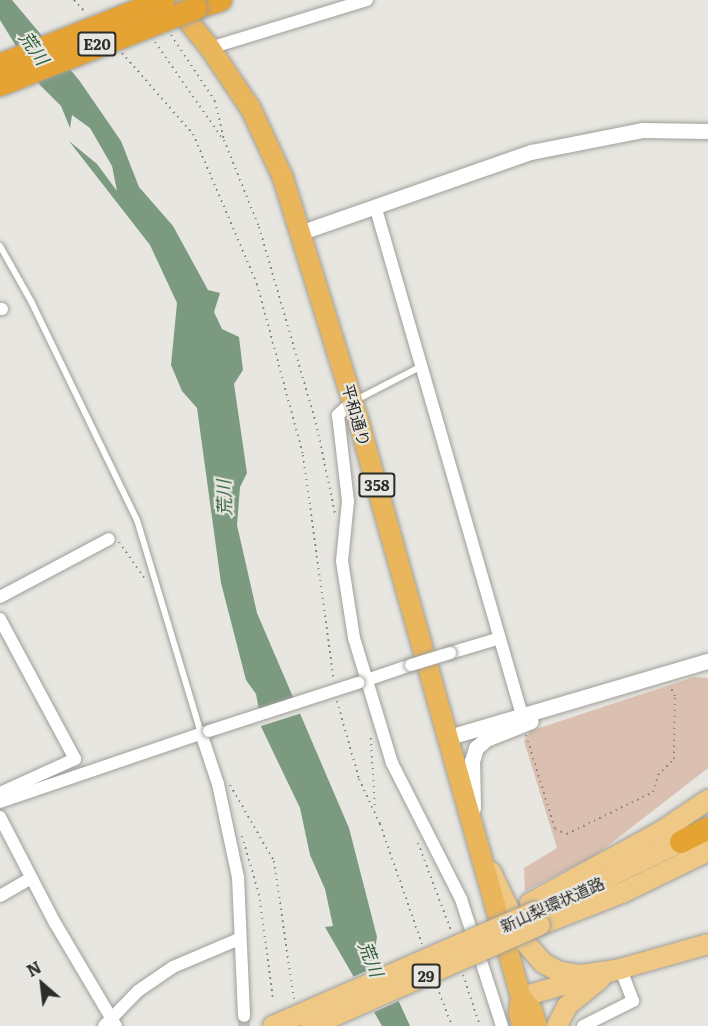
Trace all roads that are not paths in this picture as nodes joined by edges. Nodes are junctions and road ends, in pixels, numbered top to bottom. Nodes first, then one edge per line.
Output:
1 (164, 0) edge
2 (170, 0) edge
3 (221, 0) edge
4 (367, 0) edge
5 (210, 48) junction
6 (0, 65) edge
7 (0, 85) edge
8 (708, 131) edge
9 (376, 209) junction
10 (302, 232) junction
11 (0, 246) edge
12 (420, 367) junction
13 (352, 401) junction
14 (109, 539) road end
15 (0, 597) edge
16 (0, 619) edge
17 (497, 639) junction
18 (708, 661) edge
19 (363, 682) junction
20 (553, 706) junction
21 (522, 715) junction
22 (205, 732) junction
23 (449, 736) junction
24 (0, 792) edge
25 (708, 800) edge
26 (0, 802) edge
27 (0, 817) edge
28 (473, 822) junction
29 (708, 828) edge
30 (708, 842) edge
31 (480, 849) junction
32 (692, 849) edge
33 (31, 878) junction
34 (0, 896) edge
35 (535, 913) junction
36 (239, 939) junction
37 (708, 944) edge
38 (621, 969) junction
39 (521, 997) junction
40 (244, 1016) tunnel mouth
41 (115, 1021) edge
42 (104, 1026) edge
43 (273, 1026) edge
44 (311, 1026) edge
45 (502, 1026) edge
46 (522, 1026) edge
47 (537, 1026) edge
48 (557, 1026) edge
49 (582, 1026) edge

1 - 6 highway, E20, bridge
2 - 5 highway, 平和通り / 358
3 - 7 highway, E20, bridge
4 - 5 street
5 - 10 highway, 平和通り / 358
8 - 9 street
9 - 10 street
9 - 12 street
10 - 13 highway, 平和通り / 358
11 - 22 lane
12 - 13 lane
12 - 17 street
13 - 19 street
13 - 23 highway, 平和通り / 358
14 - 15 street
16 - 24 street
17 - 19 street, bridge
17 - 21 street
18 - 20 street
19 - 22 street, bridge
19 - 45 street
20 - 21 street
20 - 28 street
21 - 23 street
22 - 26 street
22 - 36 street
23 - 28 highway, 平和通り / 358
25 - 35 main road
27 - 33 street
28 - 31 highway, 平和通り / 358
29 - 32 highway
30 - 32 highway
31 - 38 main road
31 - 39 highway, 平和通り / 358
32 - 35 main road, 29
33 - 34 street
33 - 41 street
35 - 43 main road, 29, bridge
35 - 44 main road, 29, bridge
36 - 40 street
36 - 41 street
37 - 38 main road
38 - 39 main road
38 - 48 main road
38 - 49 street
39 - 46 highway, 平和通り / 358
39 - 47 highway, 平和通り / 358
41 - 42 street

